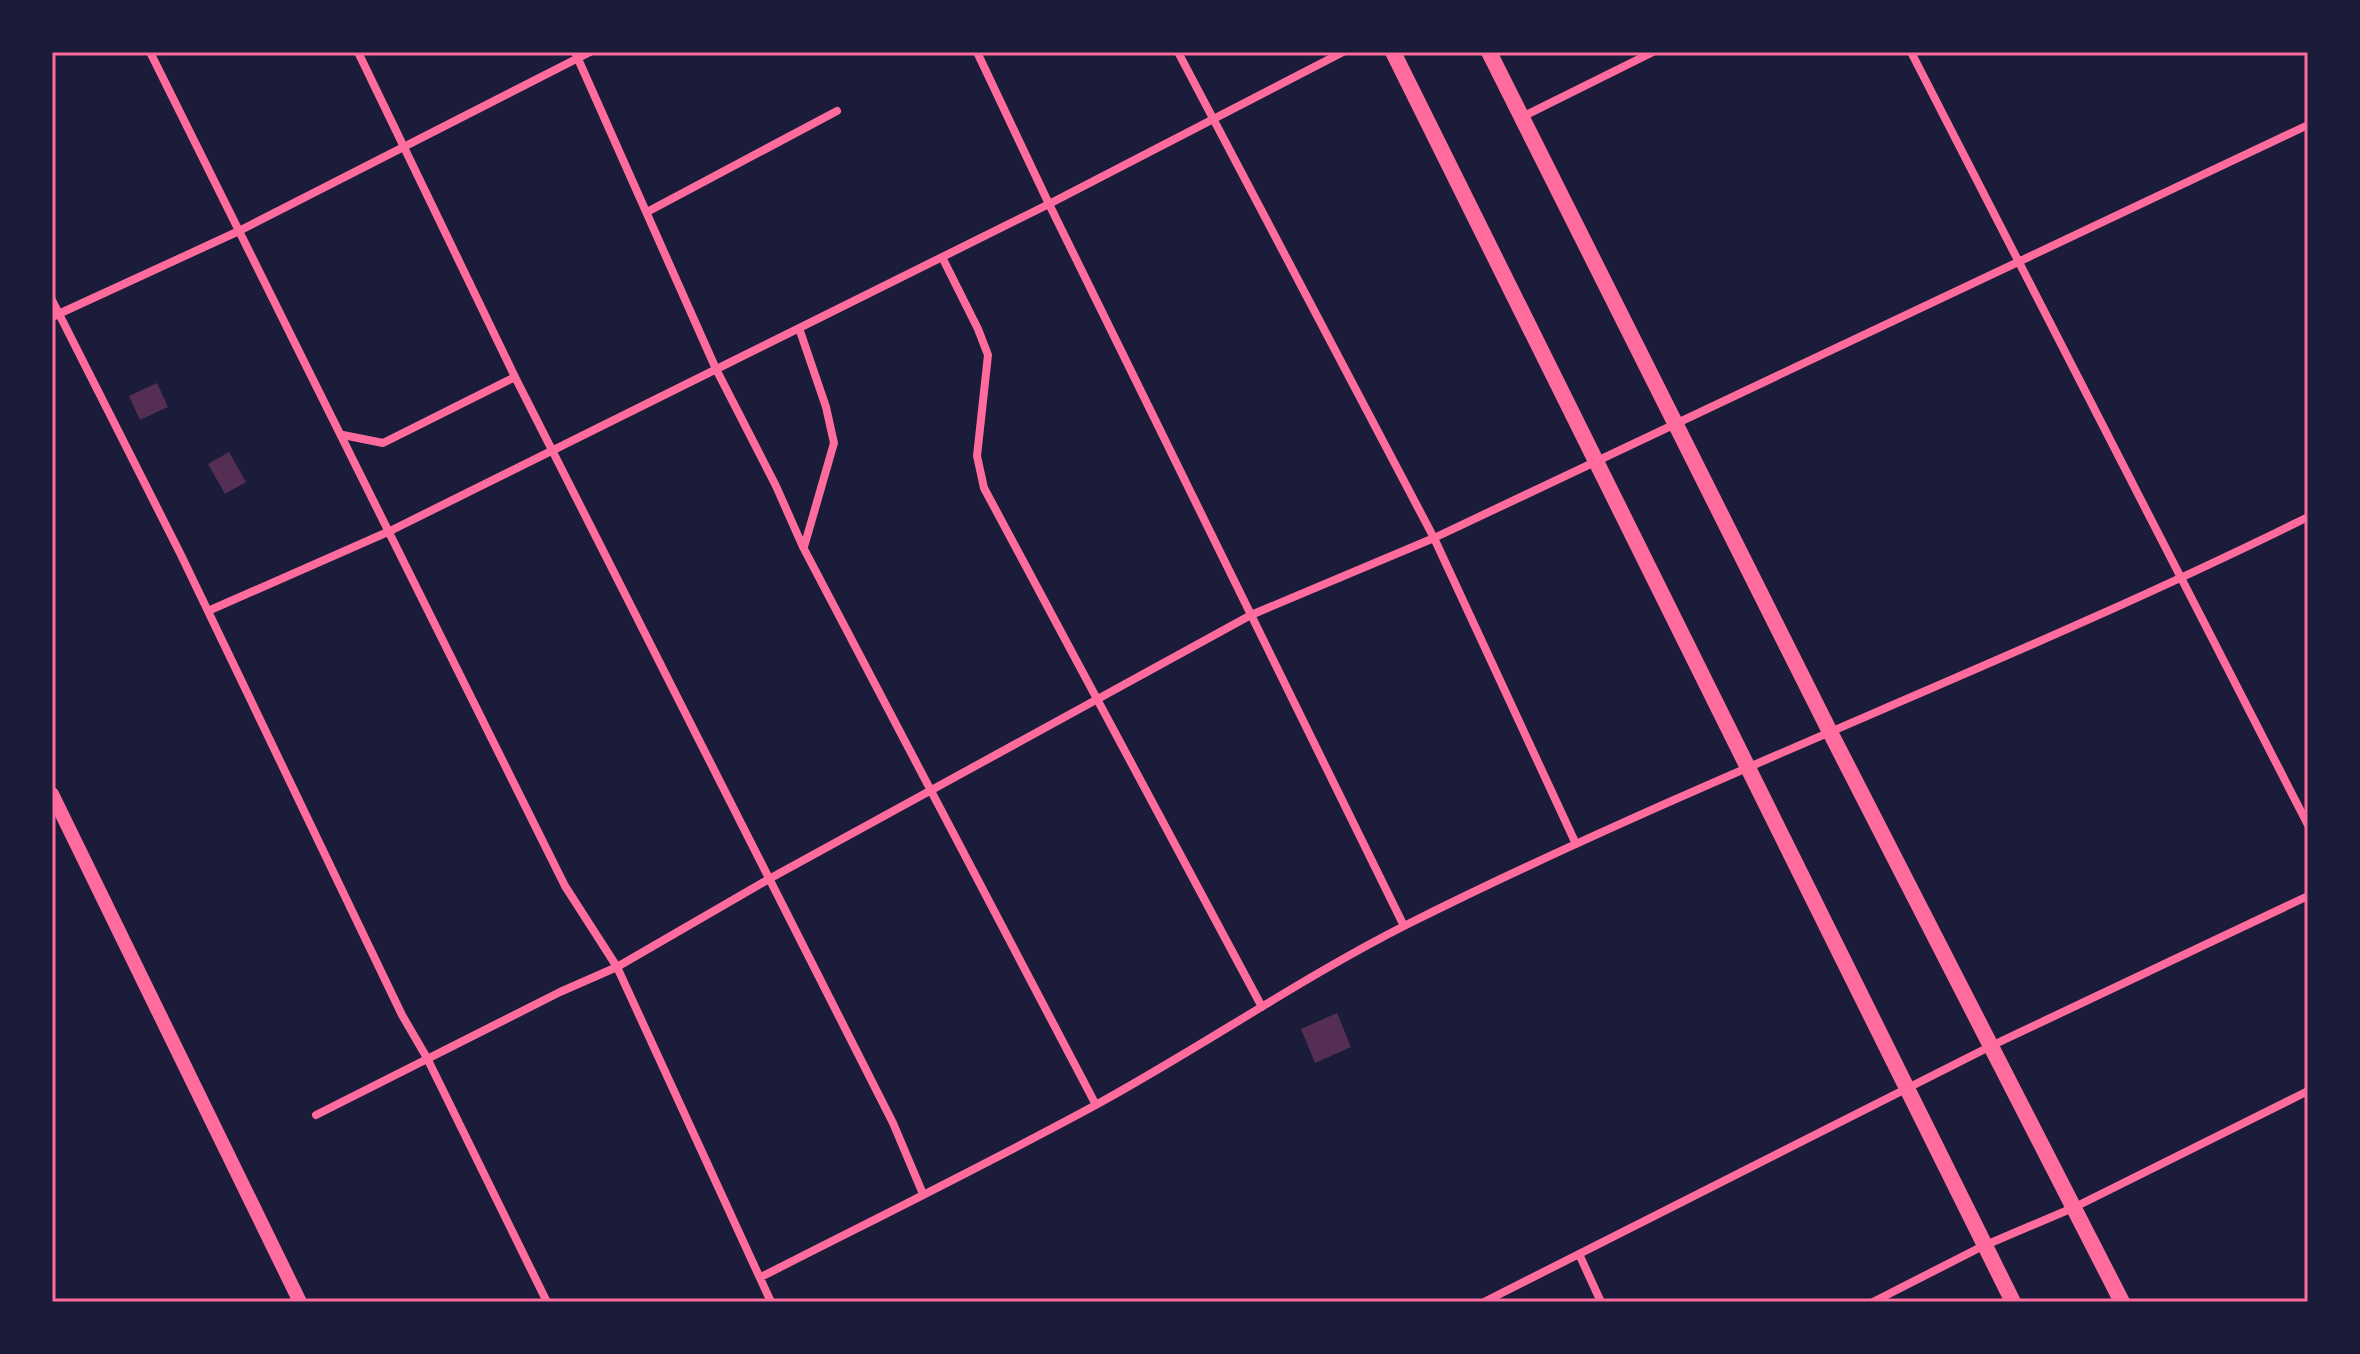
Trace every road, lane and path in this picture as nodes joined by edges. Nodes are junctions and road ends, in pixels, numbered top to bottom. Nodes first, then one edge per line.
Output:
1 (150, 52) edge
2 (358, 52) edge
3 (590, 52) edge
4 (977, 52) edge
5 (1178, 52) edge
6 (1343, 52) edge
7 (1393, 52) edge
8 (1489, 52) edge
9 (1653, 52) edge
10 (1911, 52) edge
11 (576, 55) edge
12 (837, 111) dead end
13 (1521, 118) junction
14 (1212, 120) junction
15 (2308, 125) edge
16 (405, 147) junction
17 (1049, 204) junction
18 (647, 212) junction
19 (239, 231) junction
20 (942, 257) junction
21 (2017, 263) junction
22 (52, 300) edge
23 (56, 315) edge
24 (799, 328) junction
25 (716, 369) junction
26 (515, 377) junction
27 (1675, 425) junction
28 (343, 435) junction
29 (552, 449) junction
30 (1596, 463) junction
31 (2308, 517) edge
32 (390, 531) junction
33 (1434, 538) junction
34 (803, 547) junction
35 (2181, 579) junction
36 (208, 611) junction
37 (1251, 615) junction
38 (1099, 699) junction
39 (1829, 730) junction
40 (1747, 767) junction
41 (931, 791) junction
42 (52, 794) edge
43 (2308, 825) edge
44 (1576, 844) junction
45 (769, 879) junction
46 (2308, 896) edge
47 (1404, 926) junction
48 (617, 967) junction
49 (1262, 1007) junction
50 (1991, 1046) junction
51 (427, 1058) junction
52 (1907, 1089) junction
53 (2308, 1091) edge
54 (1096, 1105) junction
55 (316, 1115) dead end
56 (923, 1194) junction
57 (2075, 1207) junction
58 (1985, 1245) junction
59 (1579, 1254) junction
60 (761, 1277) junction
61 (300, 1302) edge
62 (547, 1302) edge
63 (771, 1302) edge
64 (1484, 1302) edge
65 (1601, 1302) edge
66 (1873, 1302) edge
67 (2013, 1302) edge
68 (2122, 1302) edge

1 - 19 street
2 - 16 street
3 - 11 street
4 - 17 street
5 - 14 street
6 - 14 street
7 - 30 main road
8 - 13 main road
9 - 13 street
10 - 21 street
11 - 16 street
11 - 18 street
12 - 18 street
13 - 27 main road
14 - 17 street
14 - 33 street
15 - 21 street
16 - 19 street
16 - 26 street
17 - 20 street
17 - 37 street
18 - 25 street
19 - 23 street
19 - 28 street
20 - 24 street
20 - 38 street
21 - 27 street
21 - 35 street
22 - 23 street
23 - 36 street
24 - 25 street
24 - 34 street
25 - 29 street
25 - 34 street
26 - 28 street
26 - 29 street
27 - 30 street
27 - 39 main road
28 - 32 street
29 - 32 street
29 - 45 street
30 - 33 street
30 - 40 main road
31 - 35 street
32 - 36 street
32 - 48 street
33 - 37 street
33 - 44 street
34 - 41 street
35 - 39 street
35 - 43 street
36 - 51 street
37 - 38 street
37 - 47 street
38 - 41 street
38 - 49 street
39 - 40 street
39 - 50 main road
40 - 44 street
40 - 52 main road
41 - 45 street
41 - 54 street
42 - 61 street
44 - 47 street
45 - 48 street
45 - 56 street
46 - 50 street
47 - 49 street
48 - 51 street
48 - 60 street
49 - 54 street
50 - 52 street
50 - 57 main road
51 - 55 street
51 - 62 street
52 - 58 main road
52 - 59 street
53 - 57 street
54 - 56 street
56 - 60 street
57 - 58 street
57 - 68 main road
58 - 66 street
58 - 67 main road
59 - 64 street
59 - 65 street
60 - 63 street

